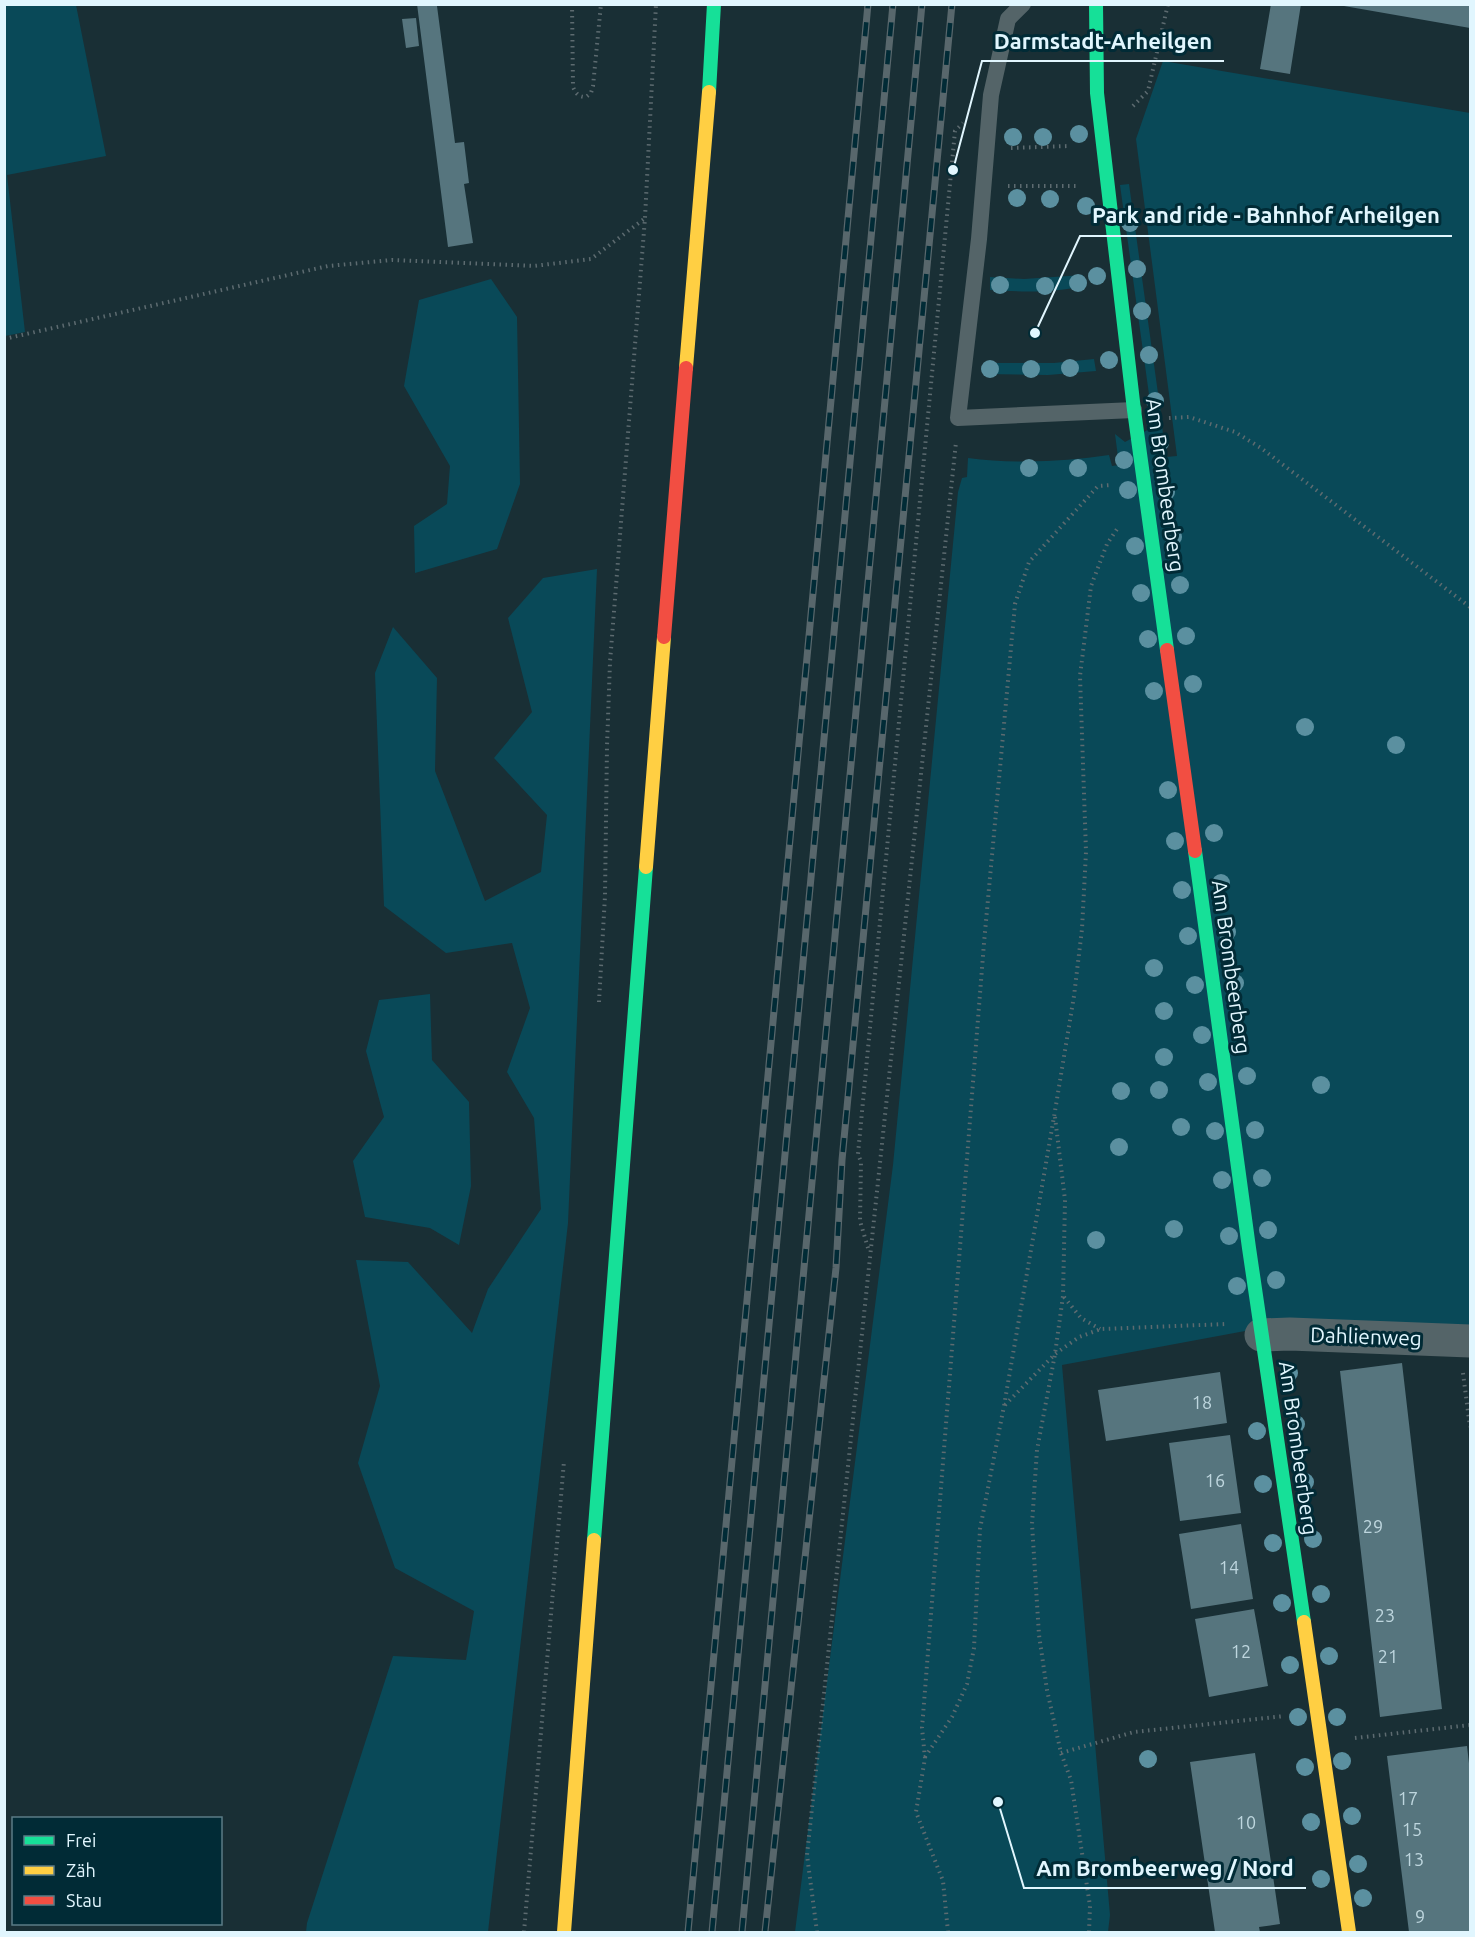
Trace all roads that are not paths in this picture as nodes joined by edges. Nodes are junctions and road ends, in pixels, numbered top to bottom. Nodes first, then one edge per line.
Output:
1 (714, 4) edge
2 (1023, 4) edge
3 (1096, 4) edge
4 (1134, 410) junction
5 (1247, 1330) junction
6 (1464, 1340) edge
7 (564, 1932) edge
8 (1349, 1932) edge

1 - 7 street
2 - 4 lane
3 - 4 street, Am Brombeerberg
4 - 5 street, Am Brombeerberg
5 - 6 street, Dahlienweg
5 - 8 street, Am Brombeerberg

